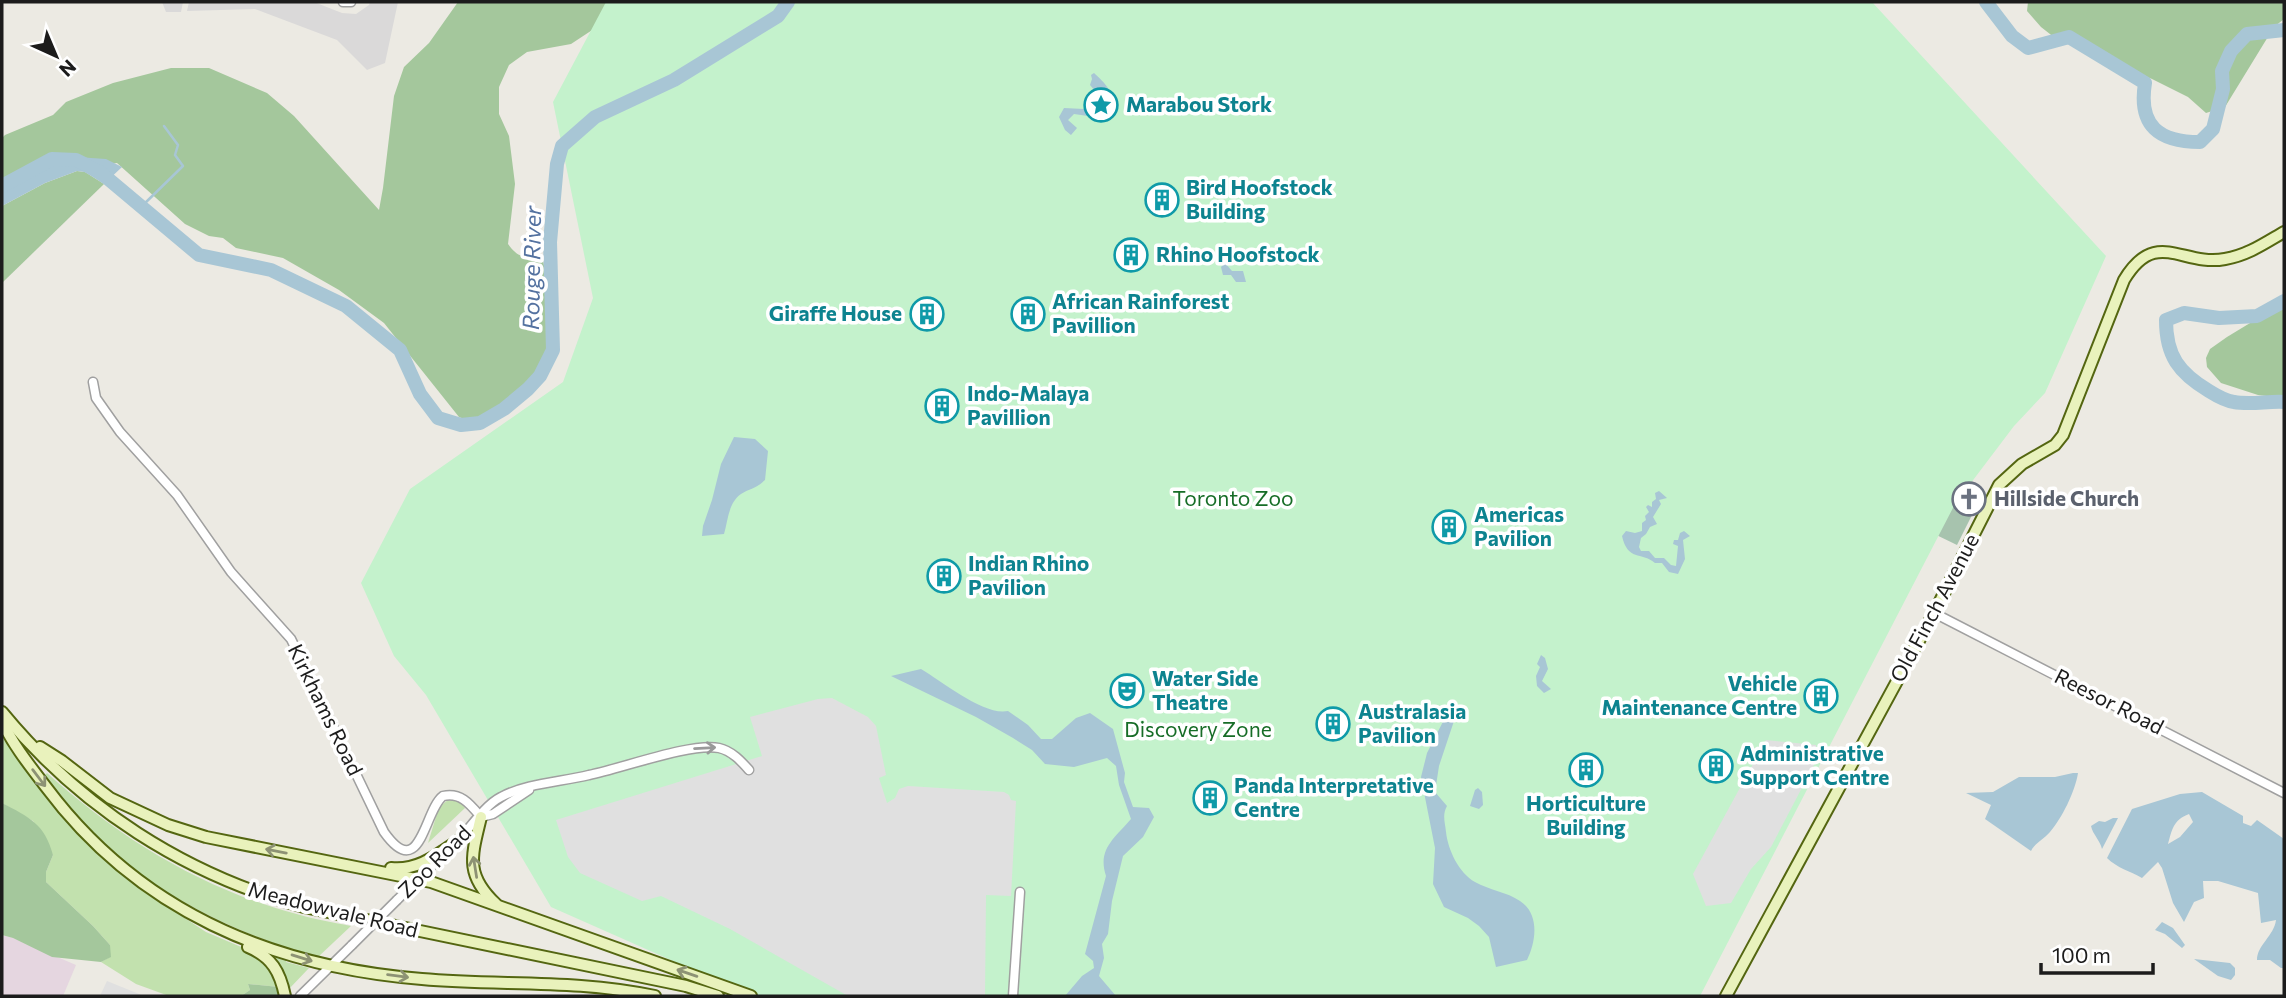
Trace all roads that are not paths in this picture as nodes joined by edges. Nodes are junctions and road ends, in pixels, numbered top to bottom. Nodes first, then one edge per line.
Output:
1 (343, 2) edge
2 (351, 2) edge
3 (2284, 232) edge
4 (93, 382) dead end
5 (1934, 613) junction
6 (2, 712) edge
7 (2, 721) edge
8 (23, 736) junction
9 (749, 769) dead end
10 (2284, 793) edge
11 (481, 817) junction
12 (459, 840) junction
13 (343, 863) junction
14 (419, 879) junction
15 (1020, 892) dead end
16 (501, 908) junction
17 (200, 921) junction
18 (331, 965) junction
19 (302, 995) edge
20 (285, 996) edge
21 (654, 996) edge
22 (718, 996) edge
23 (751, 996) edge
24 (1013, 996) edge
25 (1726, 996) edge

1 - 2 street
3 - 5 main road, Old Finch Avenue
4 - 11 street, Kirkhams Road
5 - 10 street, Reesor Road
5 - 25 main road, Old Finch Avenue
6 - 8 main road, Meadowvale Road
7 -> 17 main road
13 -> 8 main road
8 - 22 main road, Meadowvale Road
11 -> 9 street, Zoo Road
11 - 12 street, Zoo Road
16 -> 11 main road
12 - 13 main road
12 - 14 street, Zoo Road
13 - 14 main road
14 - 16 main road
14 - 18 street, Zoo Road, bridge
15 - 24 street
23 -> 16 main road
17 -> 18 main road
17 - 20 main road
18 - 19 street, Zoo Road
18 -> 21 main road

